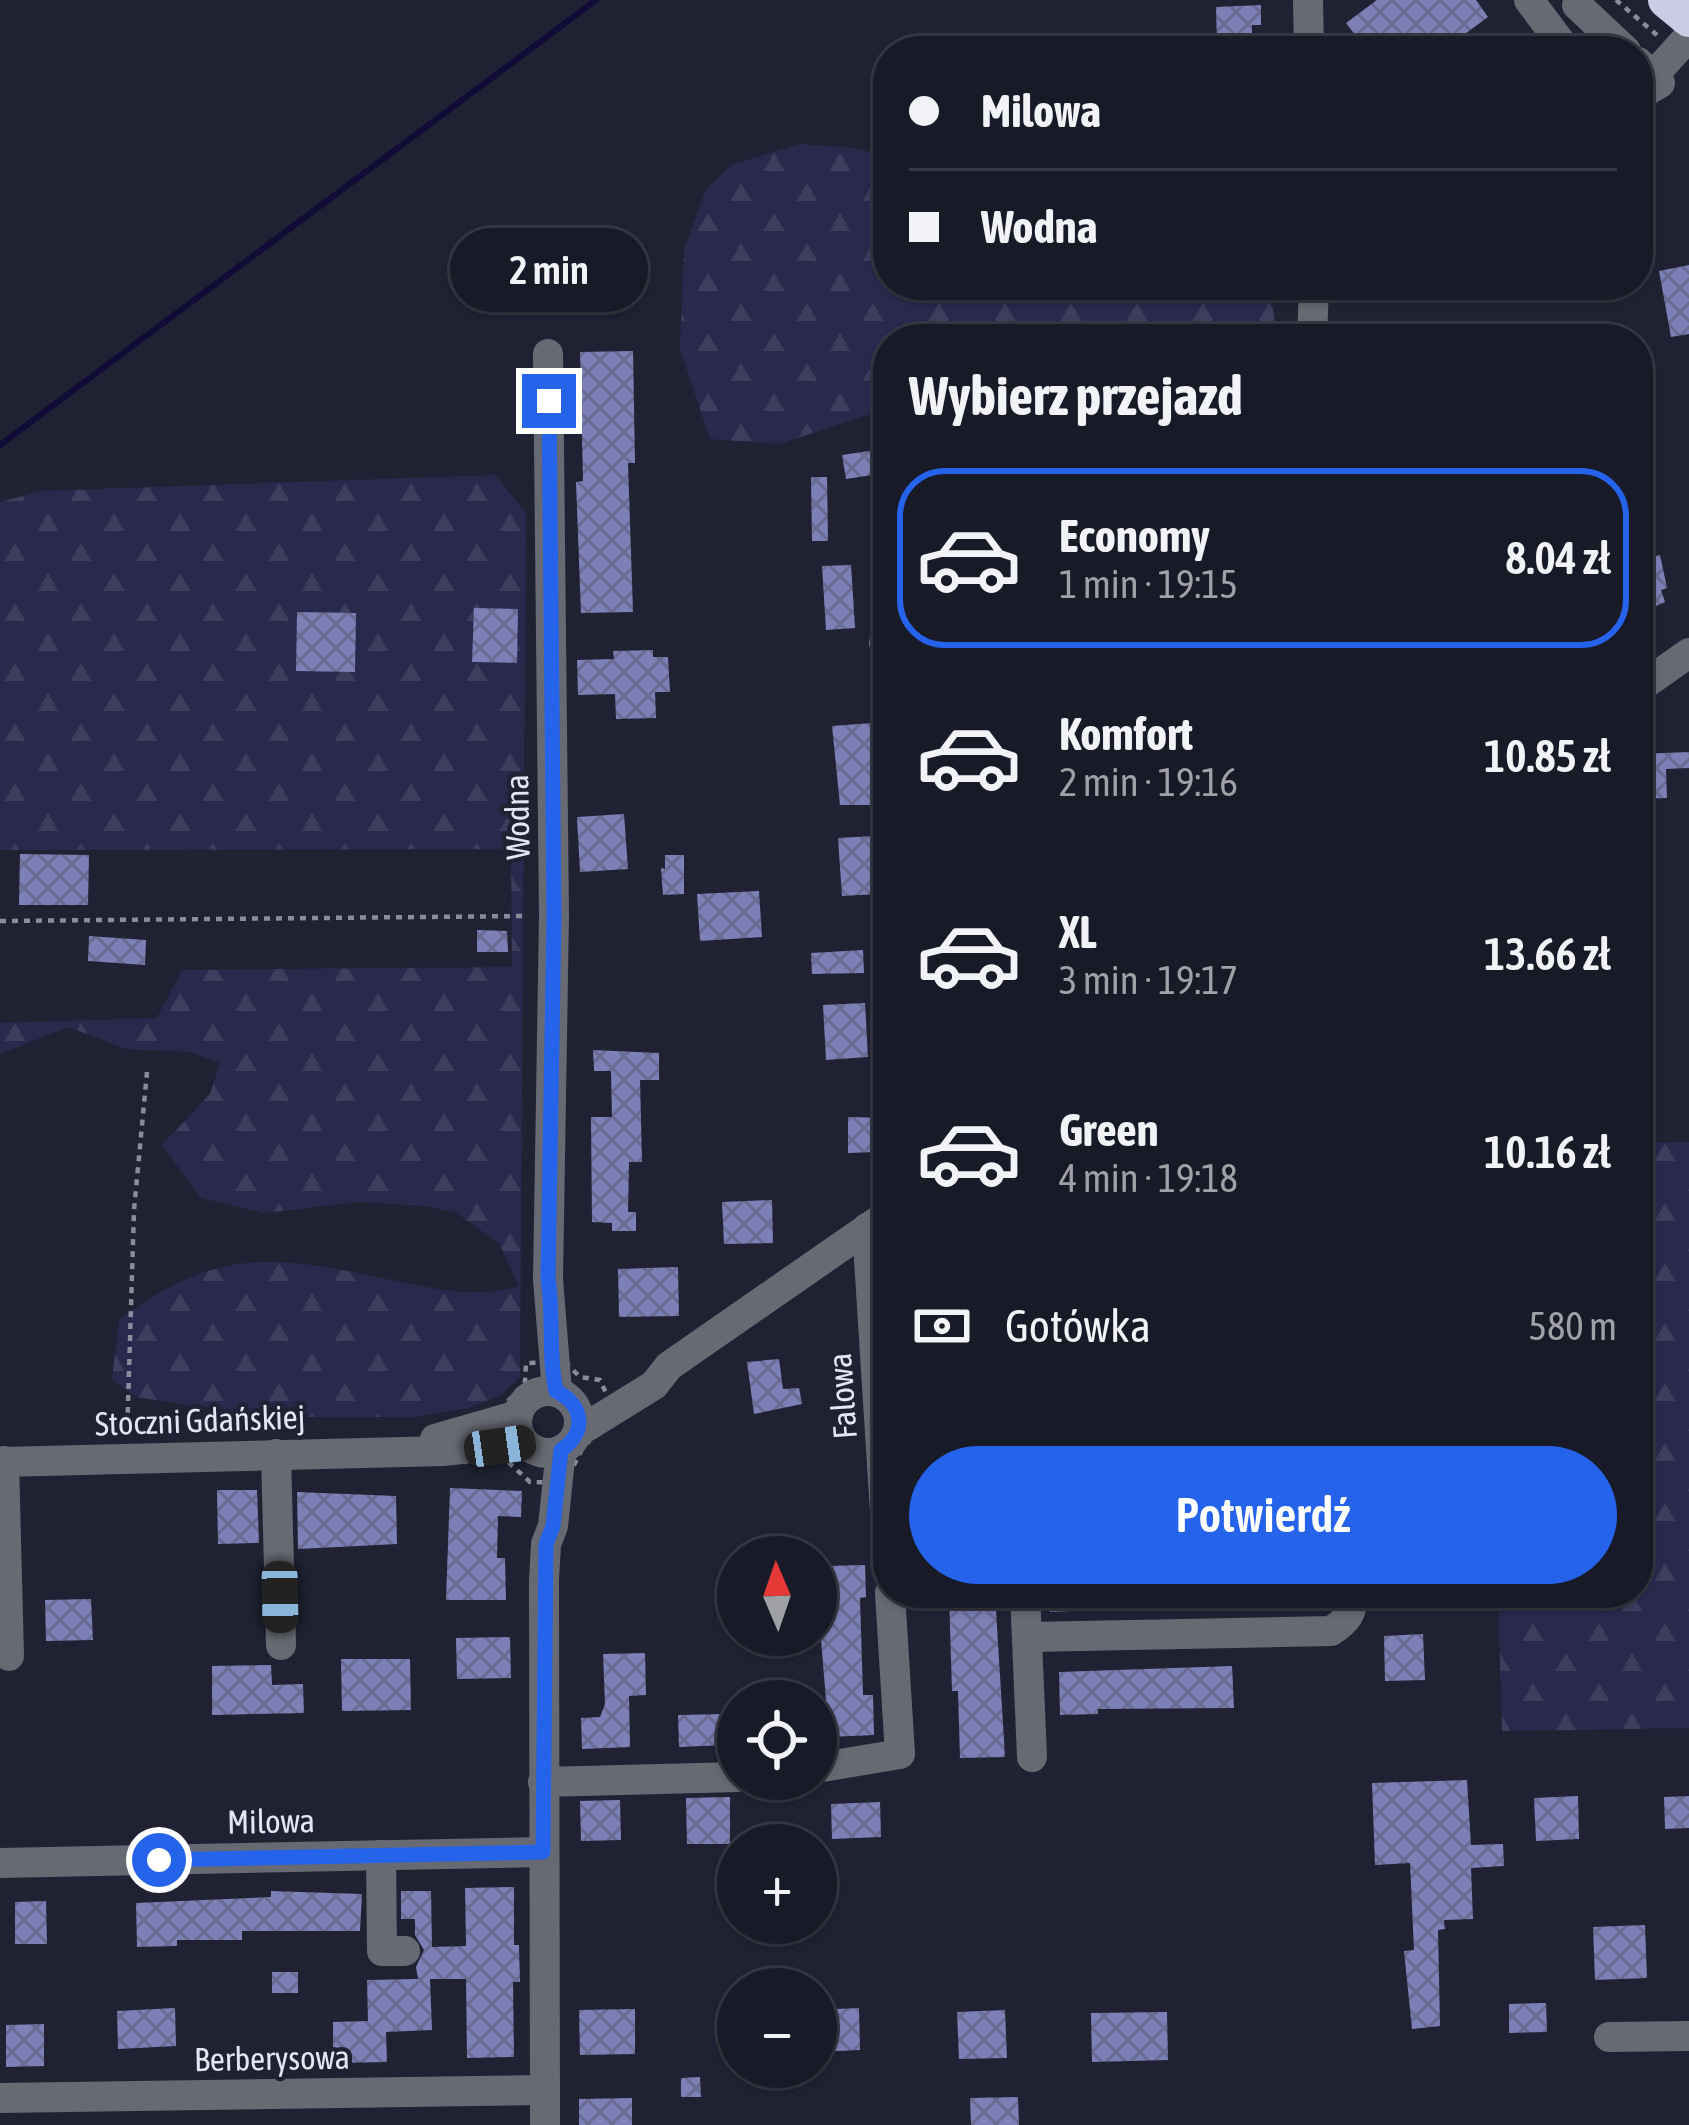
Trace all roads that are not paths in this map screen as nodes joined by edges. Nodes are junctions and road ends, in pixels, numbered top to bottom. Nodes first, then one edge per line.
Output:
1 (1308, 0) edge
2 (1529, 0) edge
3 (1666, 0) edge
4 (1577, 5) dead end
5 (1684, 35) edge
6 (1309, 36) edge
7 (1556, 36) edge
8 (1610, 36) edge
9 (1653, 68) edge
10 (548, 354) dead end
11 (1689, 653) edge
12 (1653, 678) edge
13 (873, 1224) edge
14 (548, 1422) junction
15 (276, 1454) junction
16 (2, 1462) edge
17 (891, 1608) edge
18 (1026, 1608) edge
19 (1353, 1608) edge
20 (1028, 1637) junction
21 (281, 1645) dead end
22 (10, 1656) dead end
23 (1032, 1757) dead end
24 (837, 1764) edge
25 (717, 1778) edge
26 (543, 1782) junction
27 (543, 1852) junction
28 (381, 1855) junction
29 (0, 1863) edge
30 (405, 1951) dead end
31 (1689, 2036) edge
32 (1609, 2038) dead end
33 (544, 2090) junction
34 (0, 2098) edge
35 (545, 2125) edge

1 - 6 street
2 - 7 street
3 - 5 highway
4 - 8 street
5 - 9 street
10 - 14 street, Wodna
11 - 12 street
13 - 14 street, Stoczni Gdańskiej
14 - 15 street, Stoczni Gdańskiej
14 - 26 street
15 - 16 street, Stoczni Gdańskiej
15 - 21 street
16 - 22 street
17 - 24 street
18 - 20 street
19 - 20 street
20 - 23 street
25 - 26 street
26 - 27 street
27 - 28 street, Milowa
27 - 33 street
28 - 29 street, Milowa
28 - 30 street
31 - 32 street
33 - 34 street, Berberysowa
33 - 35 street

